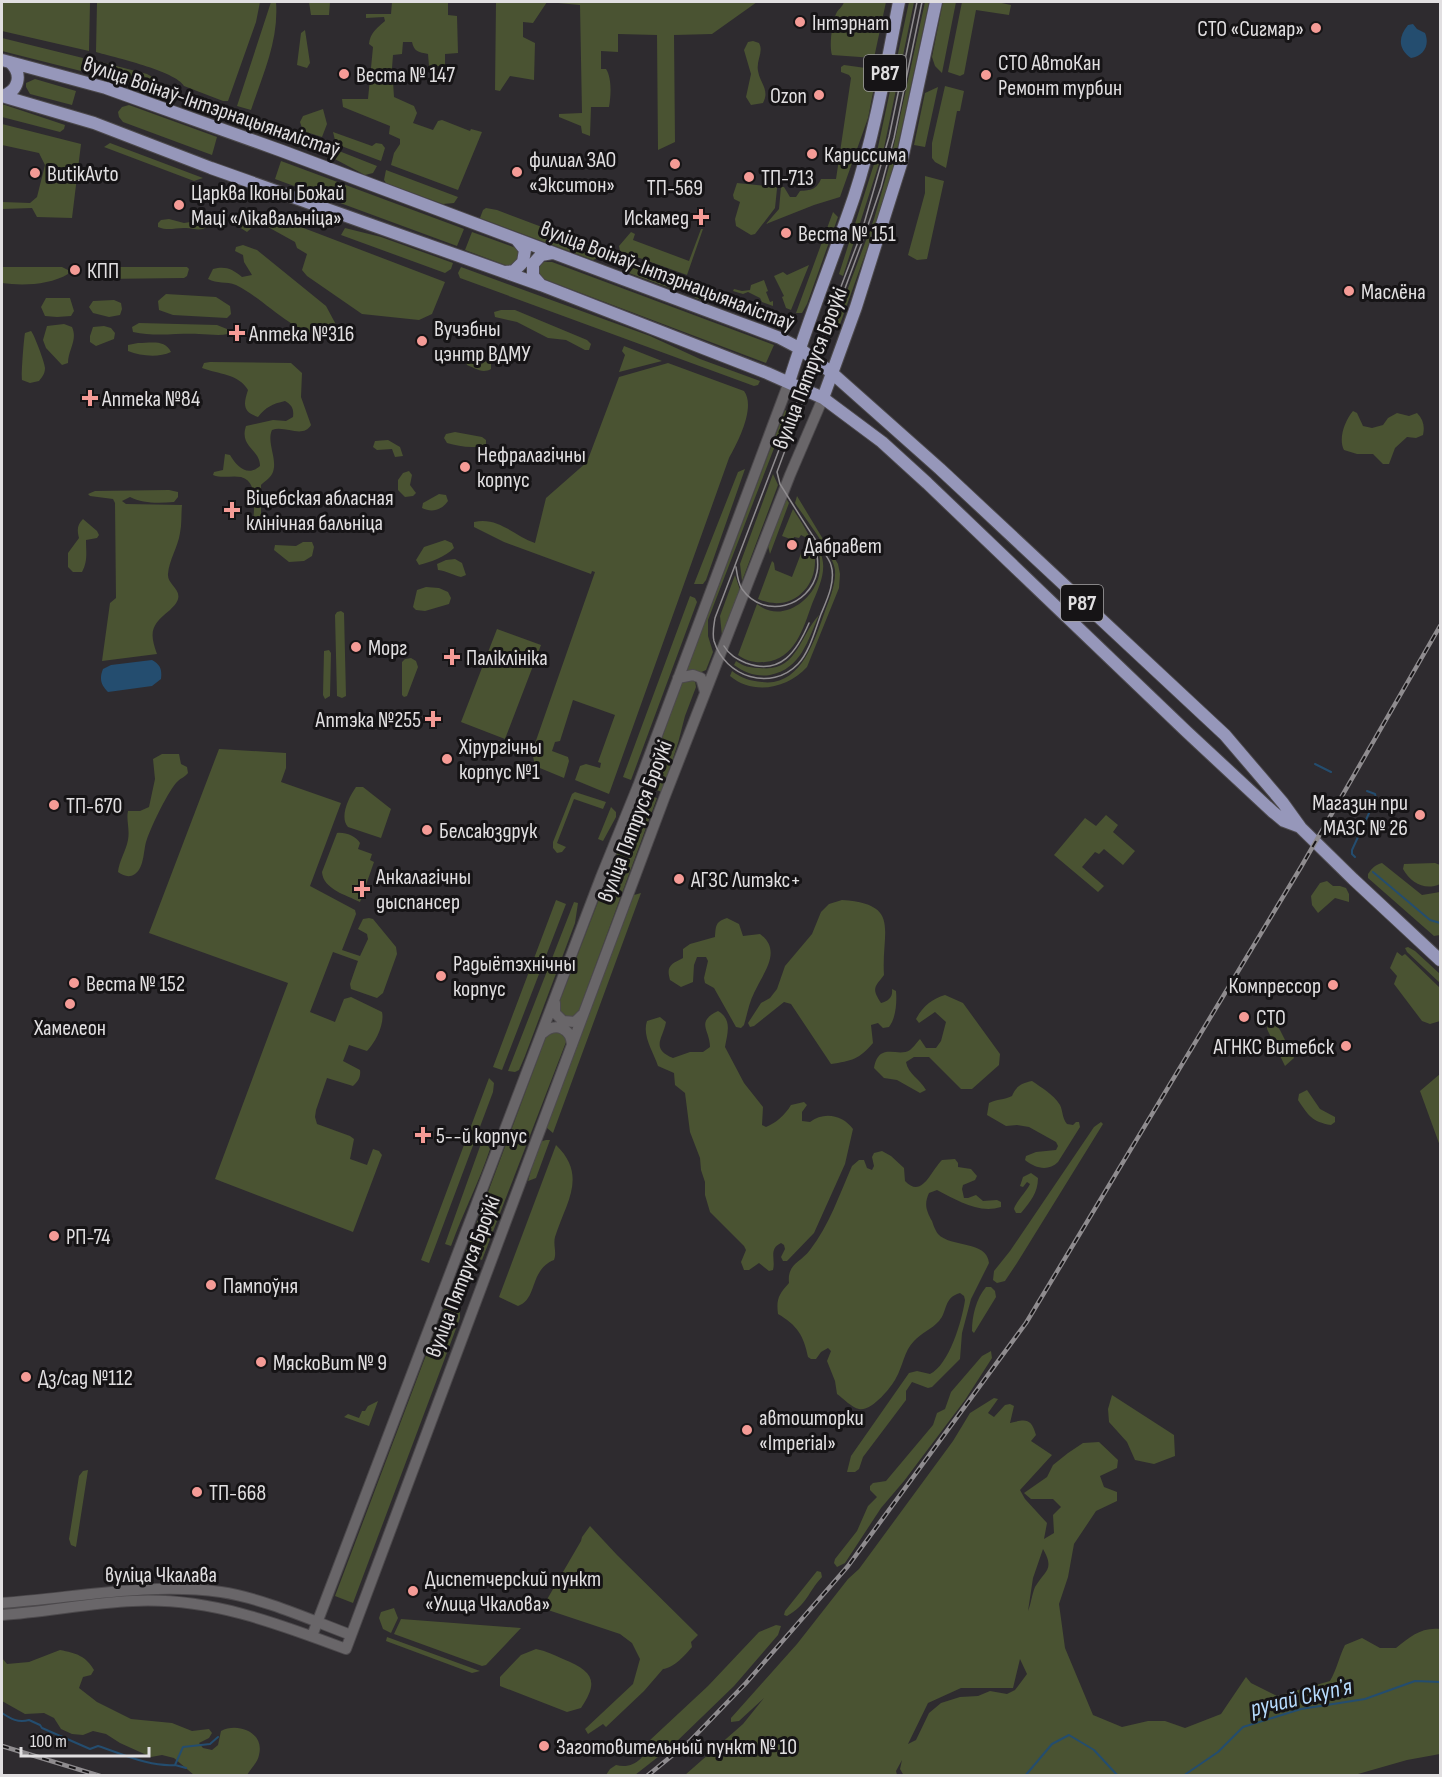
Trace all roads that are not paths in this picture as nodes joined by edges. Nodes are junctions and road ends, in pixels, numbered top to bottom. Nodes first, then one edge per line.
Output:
1 (899, 2) edge
2 (936, 2) edge
3 (6, 61) edge
4 (37, 69) junction
5 (2, 96) edge
6 (29, 104) junction
7 (517, 240) junction
8 (552, 253) junction
9 (505, 272) junction
10 (541, 285) junction
11 (799, 348) junction
12 (832, 373) junction
13 (789, 382) junction
14 (823, 398) junction
15 (1079, 601) junction
16 (1065, 616) junction
17 (678, 678) junction
18 (705, 693) junction
19 (1288, 817) junction
20 (1440, 960) edge
21 (555, 1003) junction
22 (583, 1014) junction
23 (543, 1033) junction
24 (572, 1045) junction
25 (2, 1604) edge
26 (2, 1615) edge
27 (318, 1622) junction
28 (351, 1635) junction
29 (312, 1636) junction
30 (346, 1649) joint

1 - 11 main road, вуліца Пятруся Броўкі / Р87
2 - 12 main road, вуліца Пятруся Броўкі / Р87
3 - 4 main road, вуліца Воінаў-Інтэрнацыяналістаў
3 - 5 main road
4 - 6 main road
4 - 7 main road, вуліца Воінаў-Інтэрнацыяналістаў
5 - 6 main road, вуліца Воінаў-Інтэрнацыяналістаў
6 - 9 main road, вуліца Воінаў-Інтэрнацыяналістаў
7 - 8 main road, вуліца Воінаў-Інтэрнацыяналістаў
7 - 9 main road
8 - 10 main road
8 - 11 main road, вуліца Воінаў-Інтэрнацыяналістаў
9 - 10 main road, вуліца Воінаў-Інтэрнацыяналістаў
10 - 13 main road, вуліца Воінаў-Інтэрнацыяналістаў
11 - 12 main road, вуліца Воінаў-Інтэрнацыяналістаў
11 - 13 main road, вуліца Пятруся Броўкі / Р87
12 - 14 main road, вуліца Пятруся Броўкі
12 - 15 main road, вуліца Воінаў-Інтэрнацыяналістаў / Р87
13 - 14 main road, вуліца Воінаў-Інтэрнацыяналістаў / Р87
13 - 17 main road, вуліца Пятруся Броўкі
14 - 16 main road, вуліца Воінаў-Інтэрнацыяналістаў / Р87
14 - 18 main road, вуліца Пятруся Броўкі
15 - 16 main road
15 - 19 main road, вуліца Воінаў-Інтэрнацыяналістаў / Р87
16 - 19 main road, вуліца Воінаў-Інтэрнацыяналістаў / Р87
17 - 18 main road
17 - 21 main road, вуліца Пятруся Броўкі
18 - 22 main road, вуліца Пятруся Броўкі
19 - 20 main road, вуліца Воінаў-Інтэрнацыяналістаў / Р87
21 - 22 main road
21 - 23 main road, вуліца Пятруся Броўкі
22 - 24 main road, вуліца Пятруся Броўкі
23 - 24 main road
23 - 27 main road, вуліца Пятруся Броўкі
24 - 28 main road, вуліца Пятруся Броўкі
25 - 27 main road, вуліца Чкалава
26 - 29 main road, вуліца Чкалава
27 - 28 main road, вуліца Чкалава
27 - 29 main road, вуліца Пятруся Броўкі
28 - 30 main road, вуліца Пятруся Броўкі
29 - 30 main road, вуліца Чкалава

